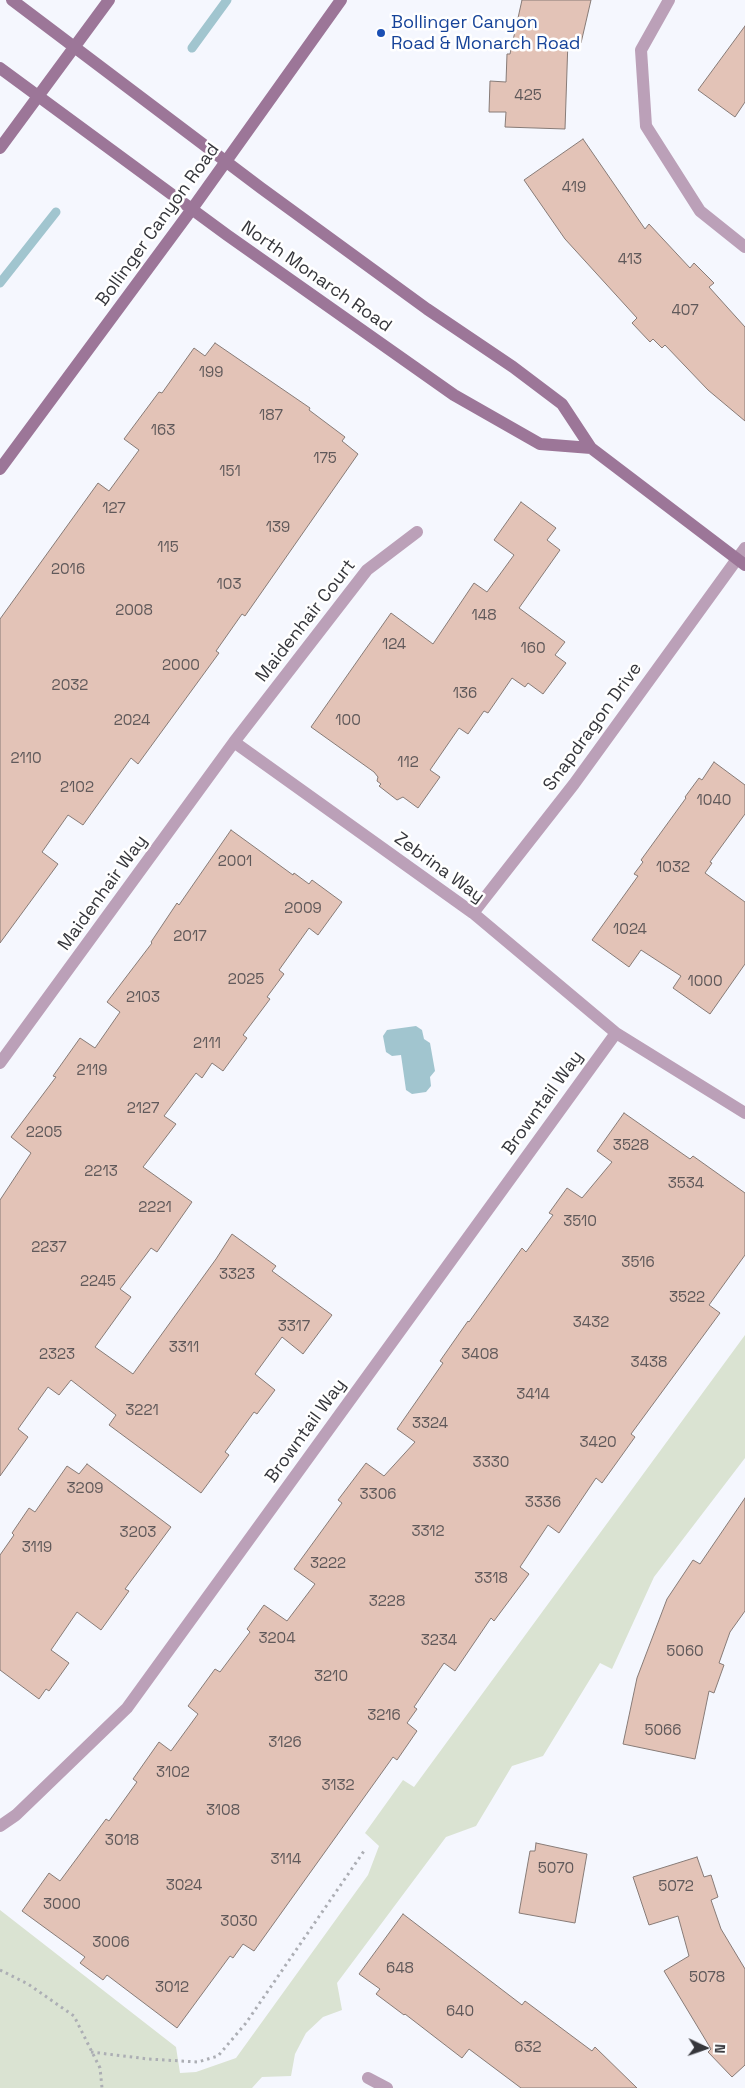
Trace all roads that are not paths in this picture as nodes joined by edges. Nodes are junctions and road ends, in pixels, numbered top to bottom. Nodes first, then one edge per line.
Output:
1 (12, 0) edge
2 (109, 0) edge
3 (341, 0) edge
4 (669, 0) edge
5 (74, 47) junction
6 (0, 68) edge
7 (38, 97) junction
8 (0, 148) edge
9 (227, 161) junction
10 (192, 209) junction
11 (745, 247) edge
12 (591, 448) junction
13 (0, 469) edge
14 (417, 532) dead end
15 (745, 548) edge
16 (741, 562) edge
17 (234, 742) junction
18 (473, 913) junction
19 (616, 1033) junction
20 (0, 1063) edge
21 (745, 1113) edge
22 (0, 1826) edge
23 (368, 2078) dead end
24 (387, 2088) edge

1 - 5 street
2 - 5 street
3 - 9 street, Bollinger Canyon Road
4 - 11 street
5 - 7 street
5 - 9 street
6 - 7 street, North Monarch Road
7 - 8 street
7 - 10 street, North Monarch Road
9 - 10 street, Bollinger Canyon Road
9 - 12 street
10 - 12 street, North Monarch Road
10 - 13 street, Bollinger Canyon Road
12 - 16 street
14 - 17 street, Maidenhair Court
15 - 16 street, Snapdragon Drive
16 - 18 street, Snapdragon Drive
17 - 18 street, Zebrina Way
17 - 20 street, Maidenhair Way
18 - 19 street, Zebrina Way
19 - 21 street, Zebrina Way
19 - 22 street, Browntail Way
23 - 24 street

